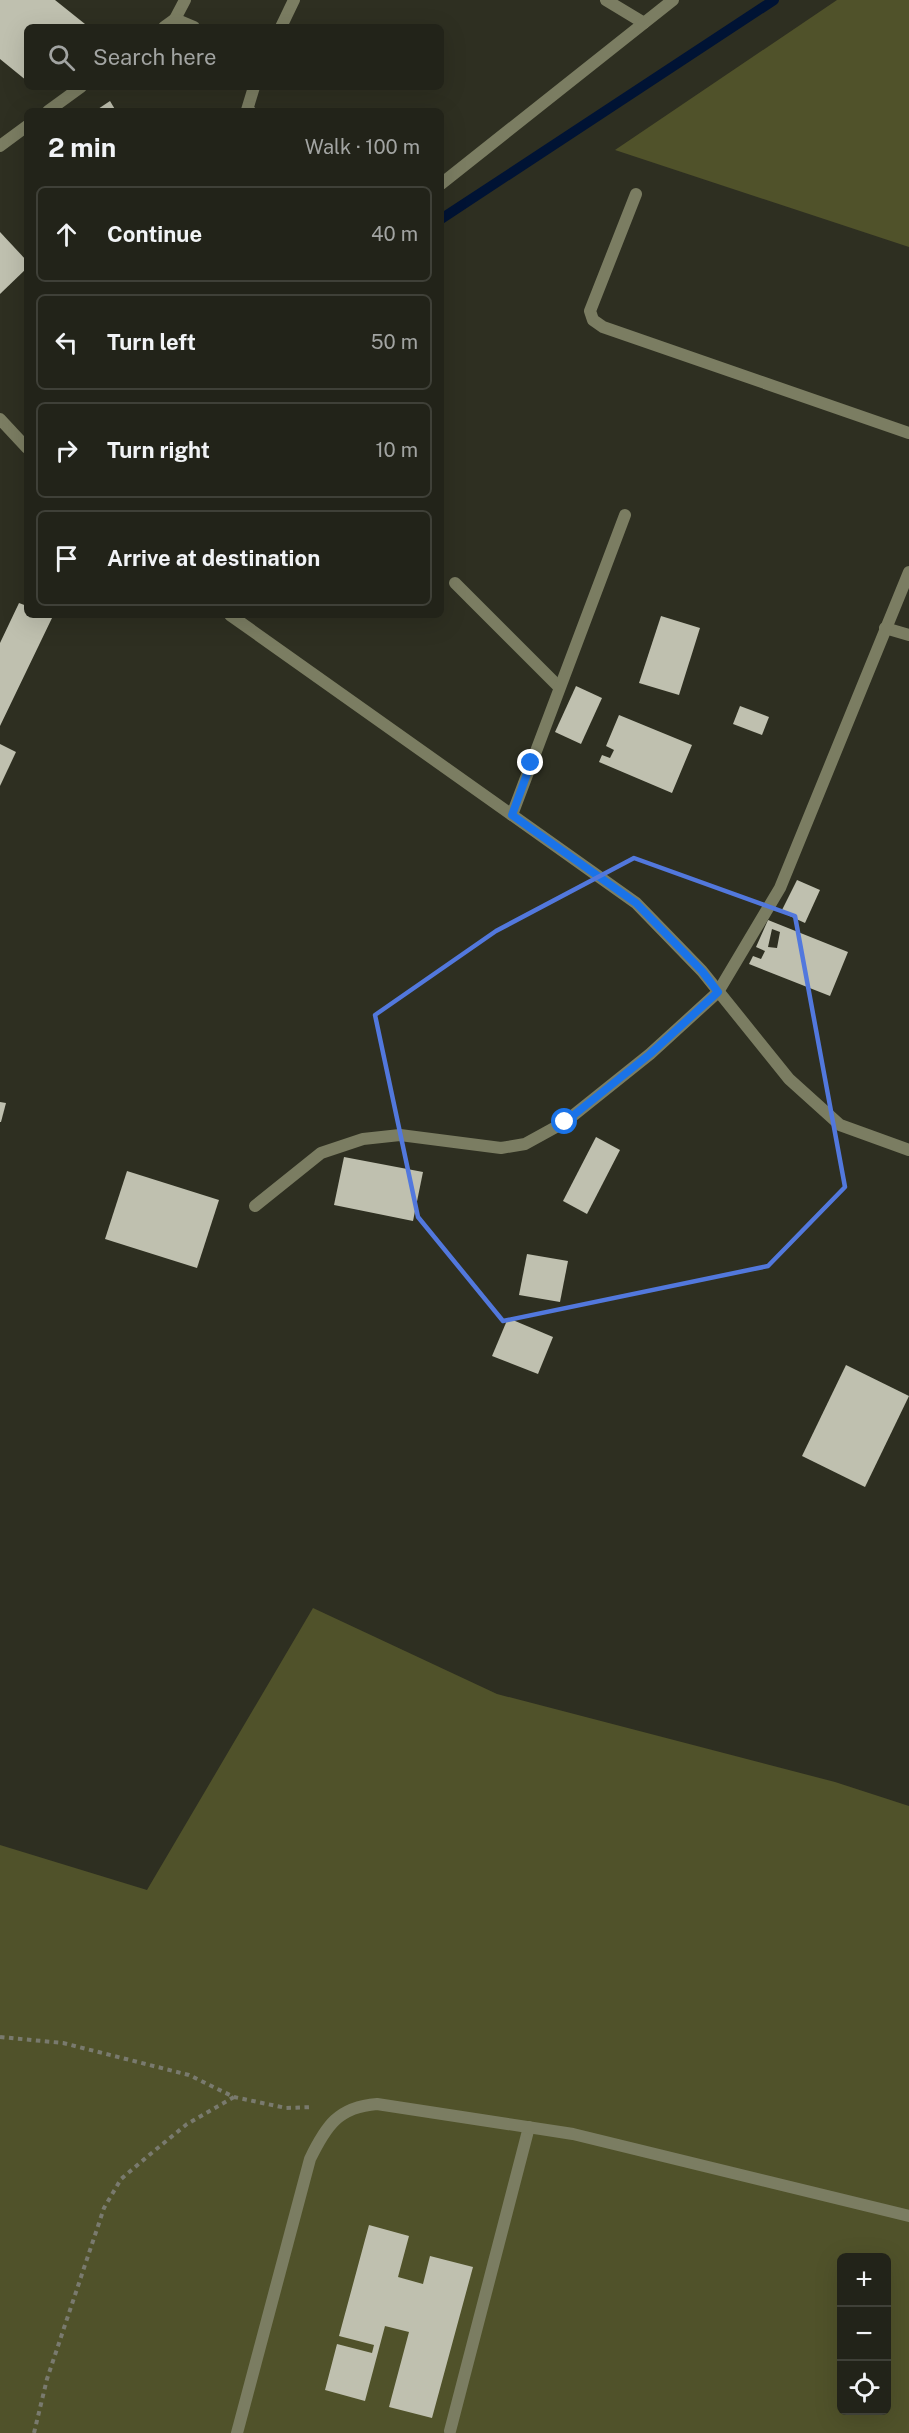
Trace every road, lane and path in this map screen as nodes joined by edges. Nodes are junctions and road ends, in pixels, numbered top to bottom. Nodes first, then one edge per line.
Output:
1 (185, 0) edge
2 (294, 0) edge
3 (606, 0) edge
4 (673, 0) edge
5 (175, 19) junction
6 (644, 23) junction
7 (168, 24) edge
8 (187, 24) edge
9 (282, 24) edge
10 (77, 90) edge
11 (253, 90) edge
12 (52, 108) edge
13 (248, 108) edge
14 (24, 128) edge
15 (0, 146) edge
16 (444, 182) edge
17 (636, 194) dead end
18 (0, 419) edge
19 (909, 433) edge
20 (24, 445) edge
21 (625, 515) dead end
22 (909, 572) edge
23 (455, 583) dead end
24 (234, 618) edge
25 (885, 628) junction
26 (909, 634) edge
27 (559, 687) junction
28 (512, 815) junction
29 (718, 992) junction
30 (909, 1150) edge
31 (255, 1206) dead end
32 (0, 2037) edge
33 (234, 2097) junction
34 (317, 2106) dead end
35 (529, 2127) junction
36 (909, 2216) edge
37 (450, 2431) dead end
38 (34, 2433) edge
39 (237, 2433) edge

1 - 5 street
2 - 9 street
3 - 6 street
4 - 6 street
5 - 7 street
5 - 8 street
6 - 16 street
10 - 12 street
11 - 13 street
14 - 15 street
17 - 19 street
18 - 20 street
21 - 27 street
22 - 25 street
23 - 27 street
24 - 28 street
25 - 26 street
25 - 29 street
27 - 28 street
28 - 29 street
29 - 30 street
29 - 31 street
32 - 33 path
33 - 34 path
33 - 38 path
35 - 36 street
35 - 37 street
35 - 39 street

